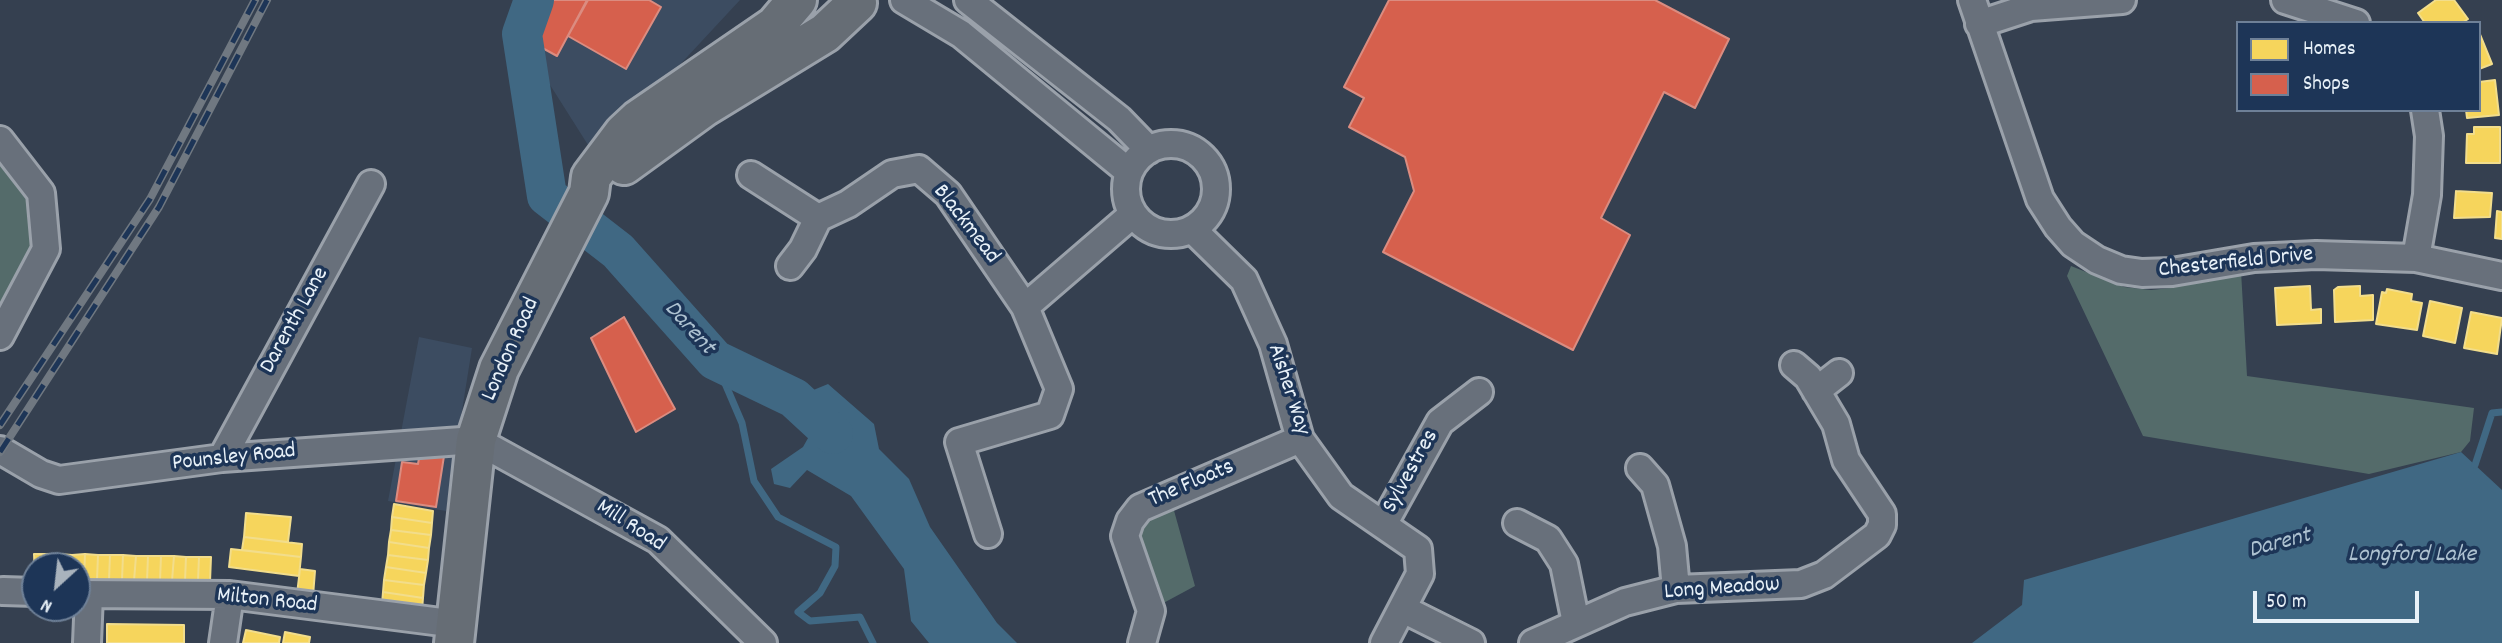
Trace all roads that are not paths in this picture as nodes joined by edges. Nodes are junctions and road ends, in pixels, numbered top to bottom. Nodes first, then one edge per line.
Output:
1 (797, 0) edge
2 (904, 0) edge
3 (968, 0) edge
4 (2122, 0) edge
5 (2285, 0) edge
6 (853, 1) edge
7 (984, 8) edge
8 (1975, 12) edge
9 (2351, 21) edge
10 (2425, 112) edge
11 (0, 140) edge
12 (1149, 149) junction
13 (1129, 172) junction
14 (751, 175) dead end
15 (371, 184) dead end
16 (587, 197) junction
17 (1133, 214) junction
18 (818, 218) junction
19 (1192, 229) junction
20 (2416, 258) junction
21 (790, 266) dead end
22 (2502, 276) edge
23 (1025, 307) junction
24 (0, 337) edge
25 (1794, 365) dead end
26 (1839, 373) dead end
27 (1816, 391) junction
28 (1479, 392) dead end
29 (476, 439) junction
30 (1300, 439) junction
31 (0, 450) edge
32 (222, 458) junction
33 (1640, 468) dead end
34 (1384, 523) junction
35 (1517, 523) dead end
36 (988, 534) dead end
37 (1676, 589) junction
38 (3, 591) dead end
39 (21, 592) edge
40 (91, 594) edge
41 (230, 596) junction
42 (1403, 609) junction
43 (85, 622) edge
44 (1576, 623) junction
45 (455, 634) edge
46 (87, 643) edge
47 (223, 643) edge
48 (763, 643) edge
49 (1142, 643) edge
50 (1384, 643) edge
51 (1471, 643) edge
52 (1533, 643) edge

1 - 16 main road, London Road
2 - 13 street
3 - 7 street
4 - 8 street
5 - 9 street
6 - 16 main road, London Road
7 - 12 street
8 - 20 street, Chesterfield Drive
10 - 20 street
11 - 24 street
12 - 13 street
12 - 19 street
13 - 17 street
14 - 18 street
15 - 32 street, Darenth Lane
16 - 29 main road, London Road
17 - 19 street
17 - 23 street
18 - 21 street
18 - 23 street, Blackmead
19 - 30 street, Aisher Way
20 - 22 street, Chesterfield Drive
23 - 36 street, Blackmead
25 - 27 street, Long Meadow
26 - 27 street
27 - 37 street, Long Meadow
28 - 34 street, Sylvestres
29 - 32 street, Pounsley Road
29 - 45 main road, London Road
29 - 48 street, Mill Road
30 - 34 street, Aisher Way
30 - 49 street, The Floats
31 - 32 street, Pounsley Road
33 - 37 street
34 - 42 street, Aisher Way
35 - 44 street
37 - 44 street, Long Meadow
38 - 39 street
40 - 41 street, Milton Road
41 - 45 street, Milton Road
41 - 47 street
42 - 50 street, Aisher Way
42 - 51 street
43 - 46 street
44 - 52 street, Long Meadow

